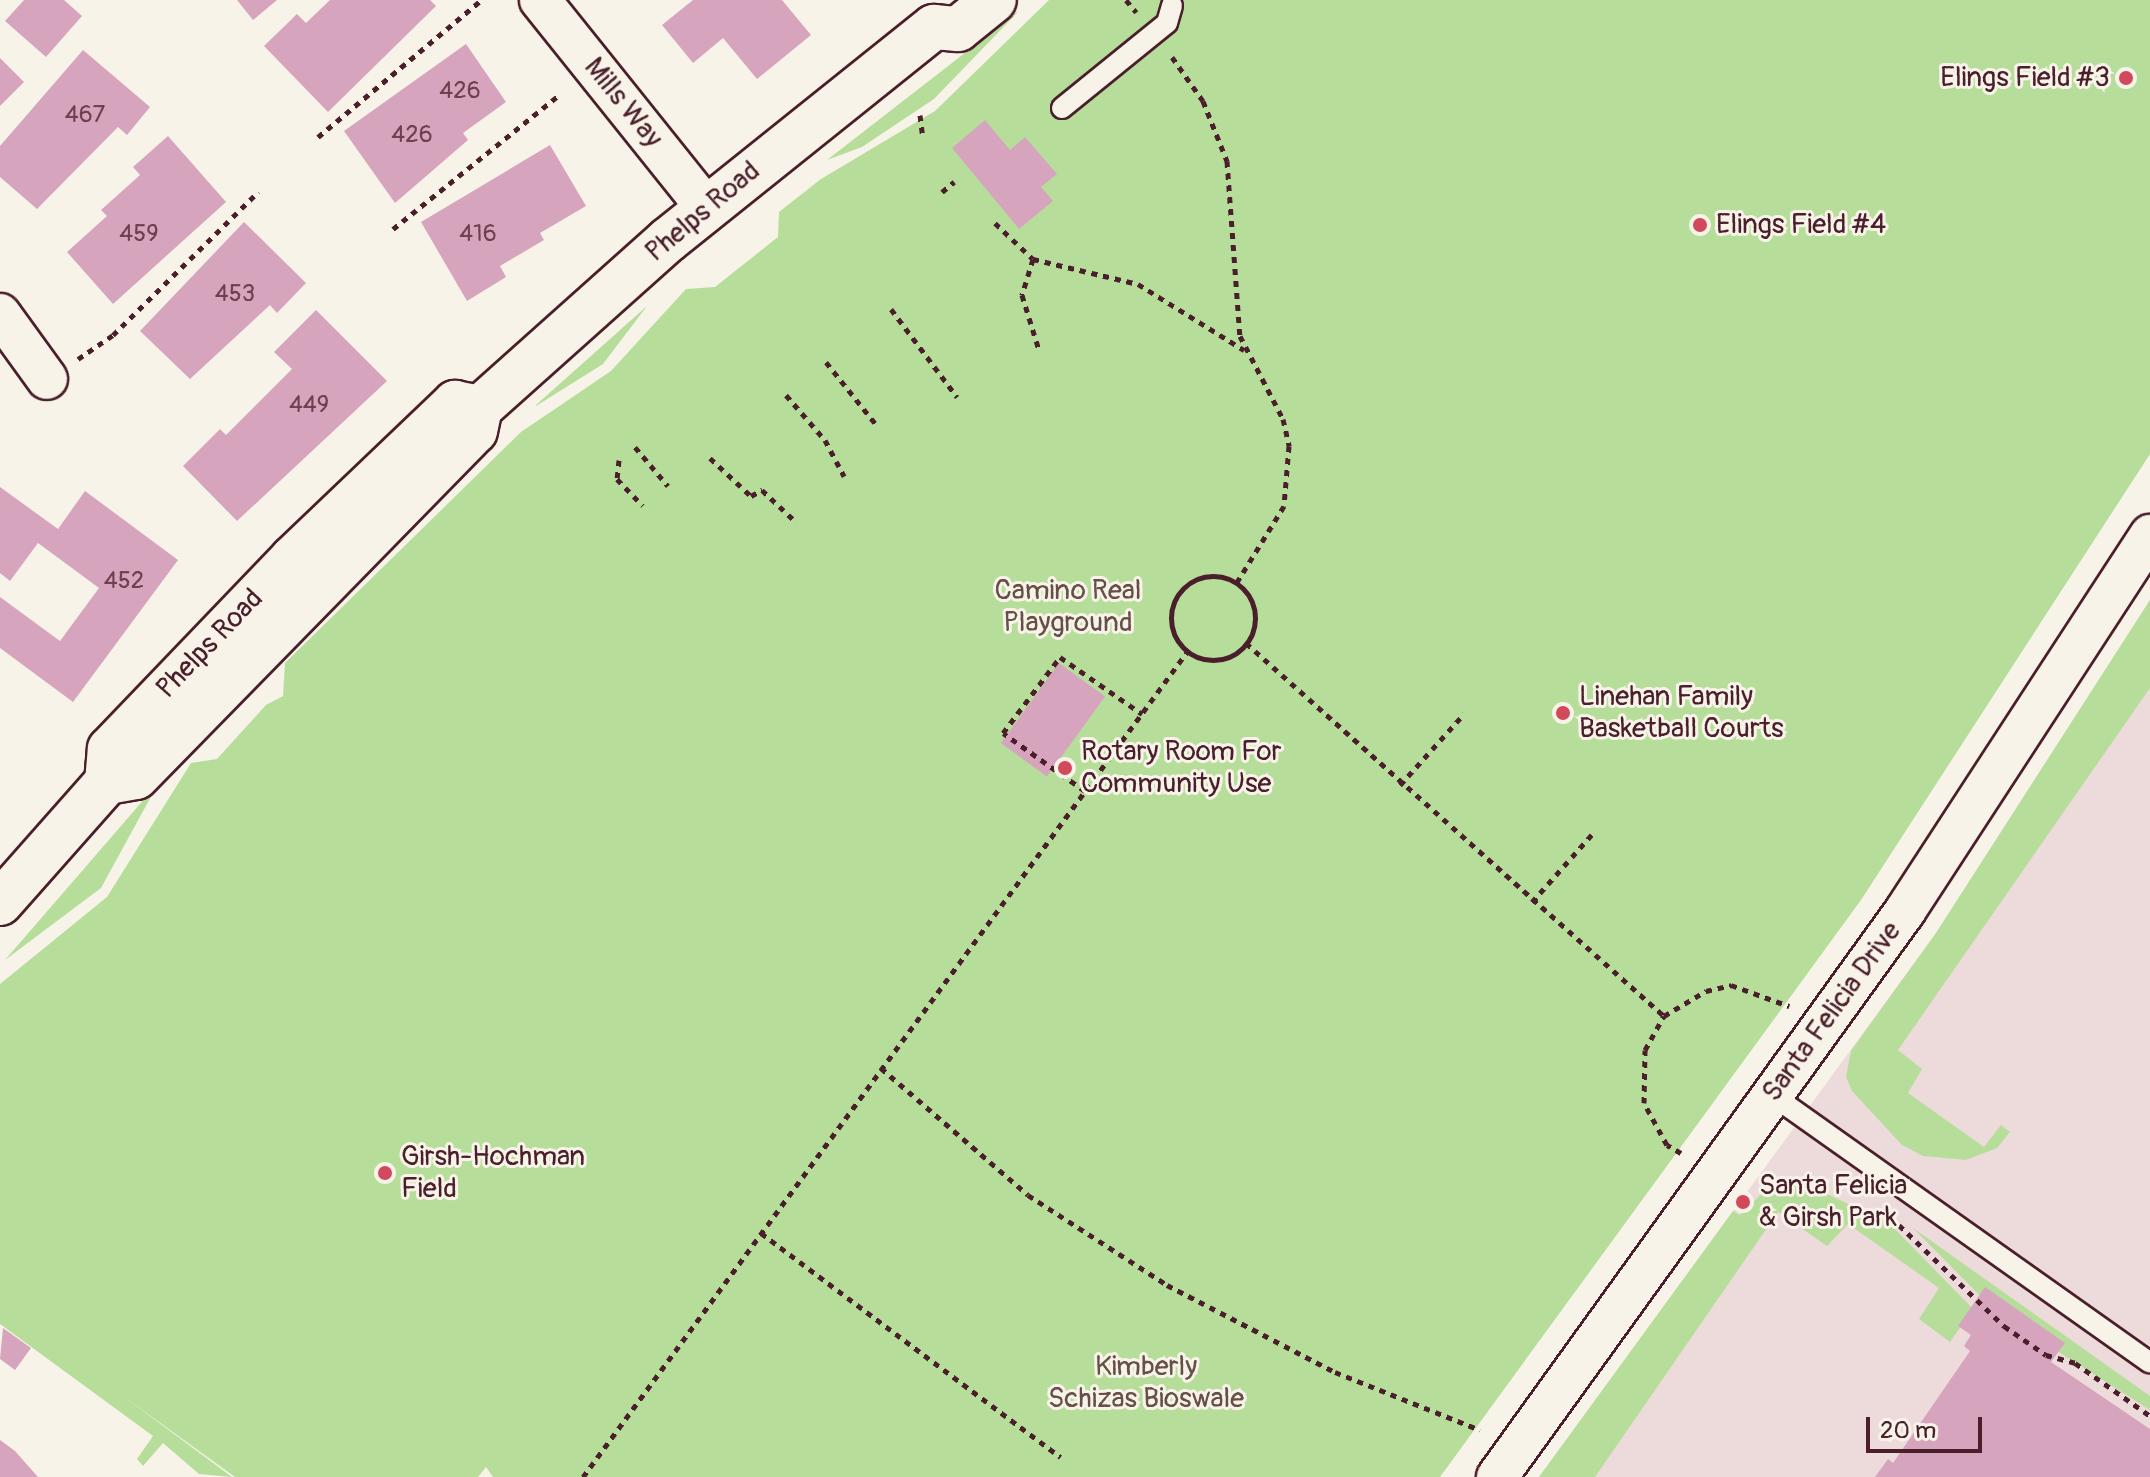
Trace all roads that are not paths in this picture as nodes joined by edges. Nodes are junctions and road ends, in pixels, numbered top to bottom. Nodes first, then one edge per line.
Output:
1 (540, 0) edge
2 (994, 0) edge
3 (1172, 6) dead end
4 (936, 13) edge
5 (1062, 108) dead end
6 (706, 207) junction
7 (0, 314) edge
8 (47, 379) dead end
9 (2150, 535) edge
10 (0, 903) edge
11 (1772, 1095) junction
12 (2150, 1363) edge
13 (1497, 1477) edge

1 - 6 street, Mills Way
2 - 4 street, Phelps Road
3 - 5 lane
4 - 6 street, Phelps Road
6 - 10 street, Phelps Road
7 - 8 street
9 - 11 street, Santa Felicia Drive
11 - 12 lane
11 - 13 street, Santa Felicia Drive

